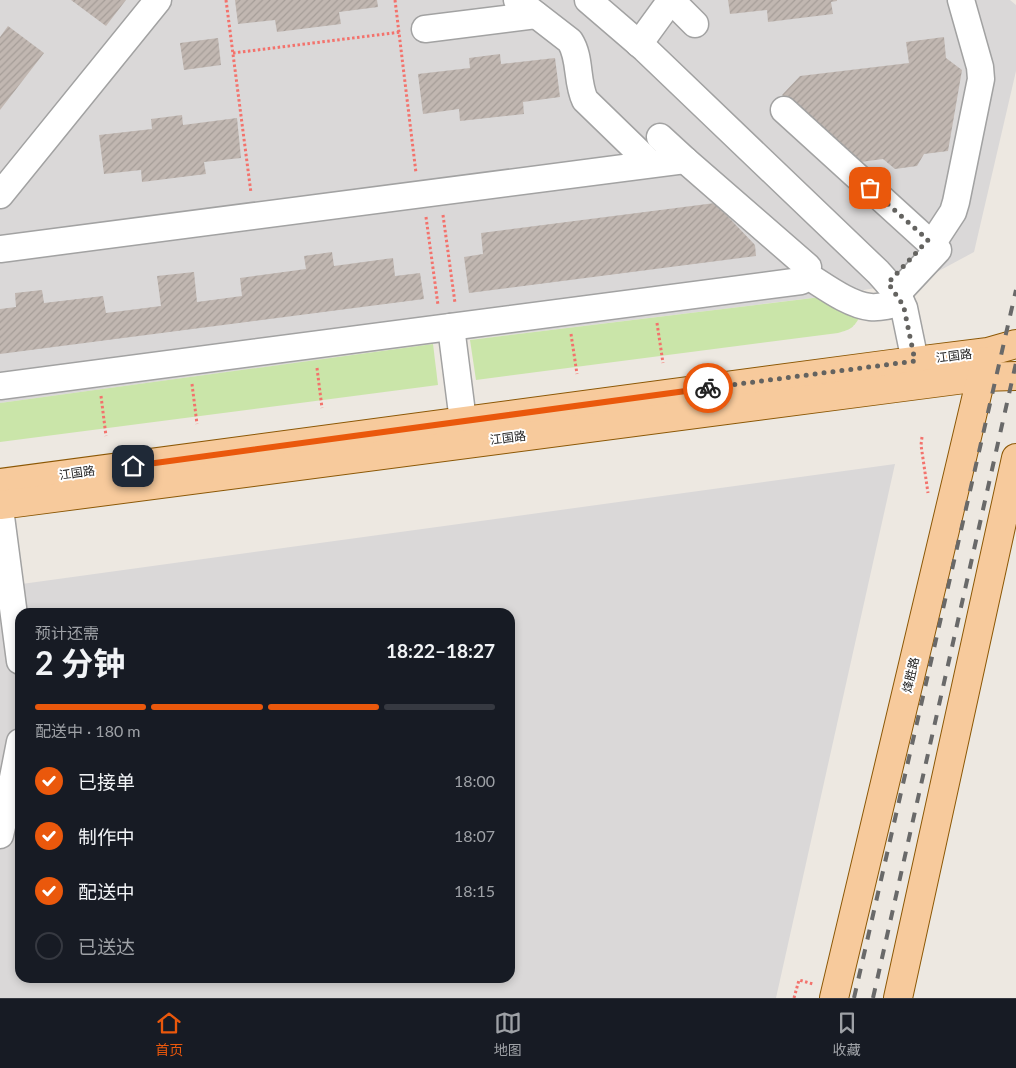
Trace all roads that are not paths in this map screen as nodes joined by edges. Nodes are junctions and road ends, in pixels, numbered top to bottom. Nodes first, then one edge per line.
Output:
1 (158, 0) edge
2 (588, 0) edge
3 (671, 0) edge
4 (961, 0) edge
5 (527, 8) edge
6 (695, 24) dead end
7 (425, 29) road end
8 (638, 44) junction
9 (784, 110) dead end
10 (660, 137) dead end
11 (685, 160) junction
12 (651, 164) junction
13 (0, 195) edge
14 (930, 242) junction
15 (0, 249) edge
16 (804, 274) junction
17 (895, 293) junction
18 (450, 327) junction
19 (1016, 344) edge
20 (915, 361) junction
21 (984, 365) junction
22 (1016, 376) edge
23 (0, 386) edge
24 (463, 421) junction
25 (1016, 458) edge
26 (0, 483) edge
27 (0, 505) edge
28 (0, 509) edge
29 (15, 623) edge
30 (15, 768) edge
31 (0, 835) edge
32 (827, 992) edge
33 (898, 998) edge

1 - 13 street
2 - 8 street
3 - 6 street
3 - 8 street
4 - 14 street
5 - 7 street
5 - 12 street
8 - 17 street
9 - 14 street
10 - 11 street
11 - 12 street
11 - 16 street
12 - 15 street
14 - 17 street
16 - 17 street
16 - 18 street
17 - 20 street
18 - 23 street
18 - 24 street
19 - 21 main road, 江国路
20 - 21 main road, 江国路
20 - 24 main road, 江国路
21 - 22 main road, 江国路
21 - 27 main road, 江国路
21 - 32 main road, 烽胜路
24 - 26 main road, 江国路
25 - 33 main road
28 - 29 street
30 - 31 street

